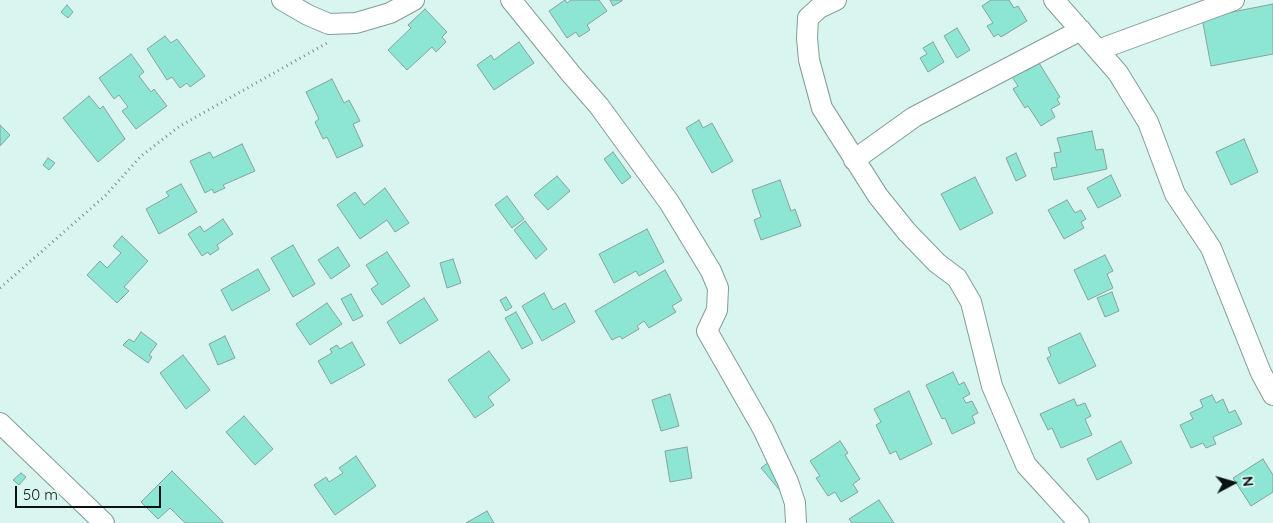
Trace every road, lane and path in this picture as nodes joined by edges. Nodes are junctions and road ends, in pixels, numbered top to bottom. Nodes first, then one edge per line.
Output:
1 (282, 0) edge
2 (414, 0) edge
3 (511, 0) edge
4 (836, 0) edge
5 (1054, 0) edge
6 (1234, 0) edge
7 (356, 24) junction
8 (1081, 30) junction
9 (1098, 50) junction
10 (854, 160) junction
11 (0, 288) edge
12 (1273, 395) edge
13 (0, 423) edge
14 (104, 523) edge
15 (796, 523) edge
16 (1079, 523) edge

1 - 7 street
2 - 7 street
3 - 15 street
4 - 10 street
5 - 8 street
6 - 9 street
7 - 11 path
8 - 9 street
8 - 10 street
9 - 12 street
10 - 16 street
13 - 14 street

